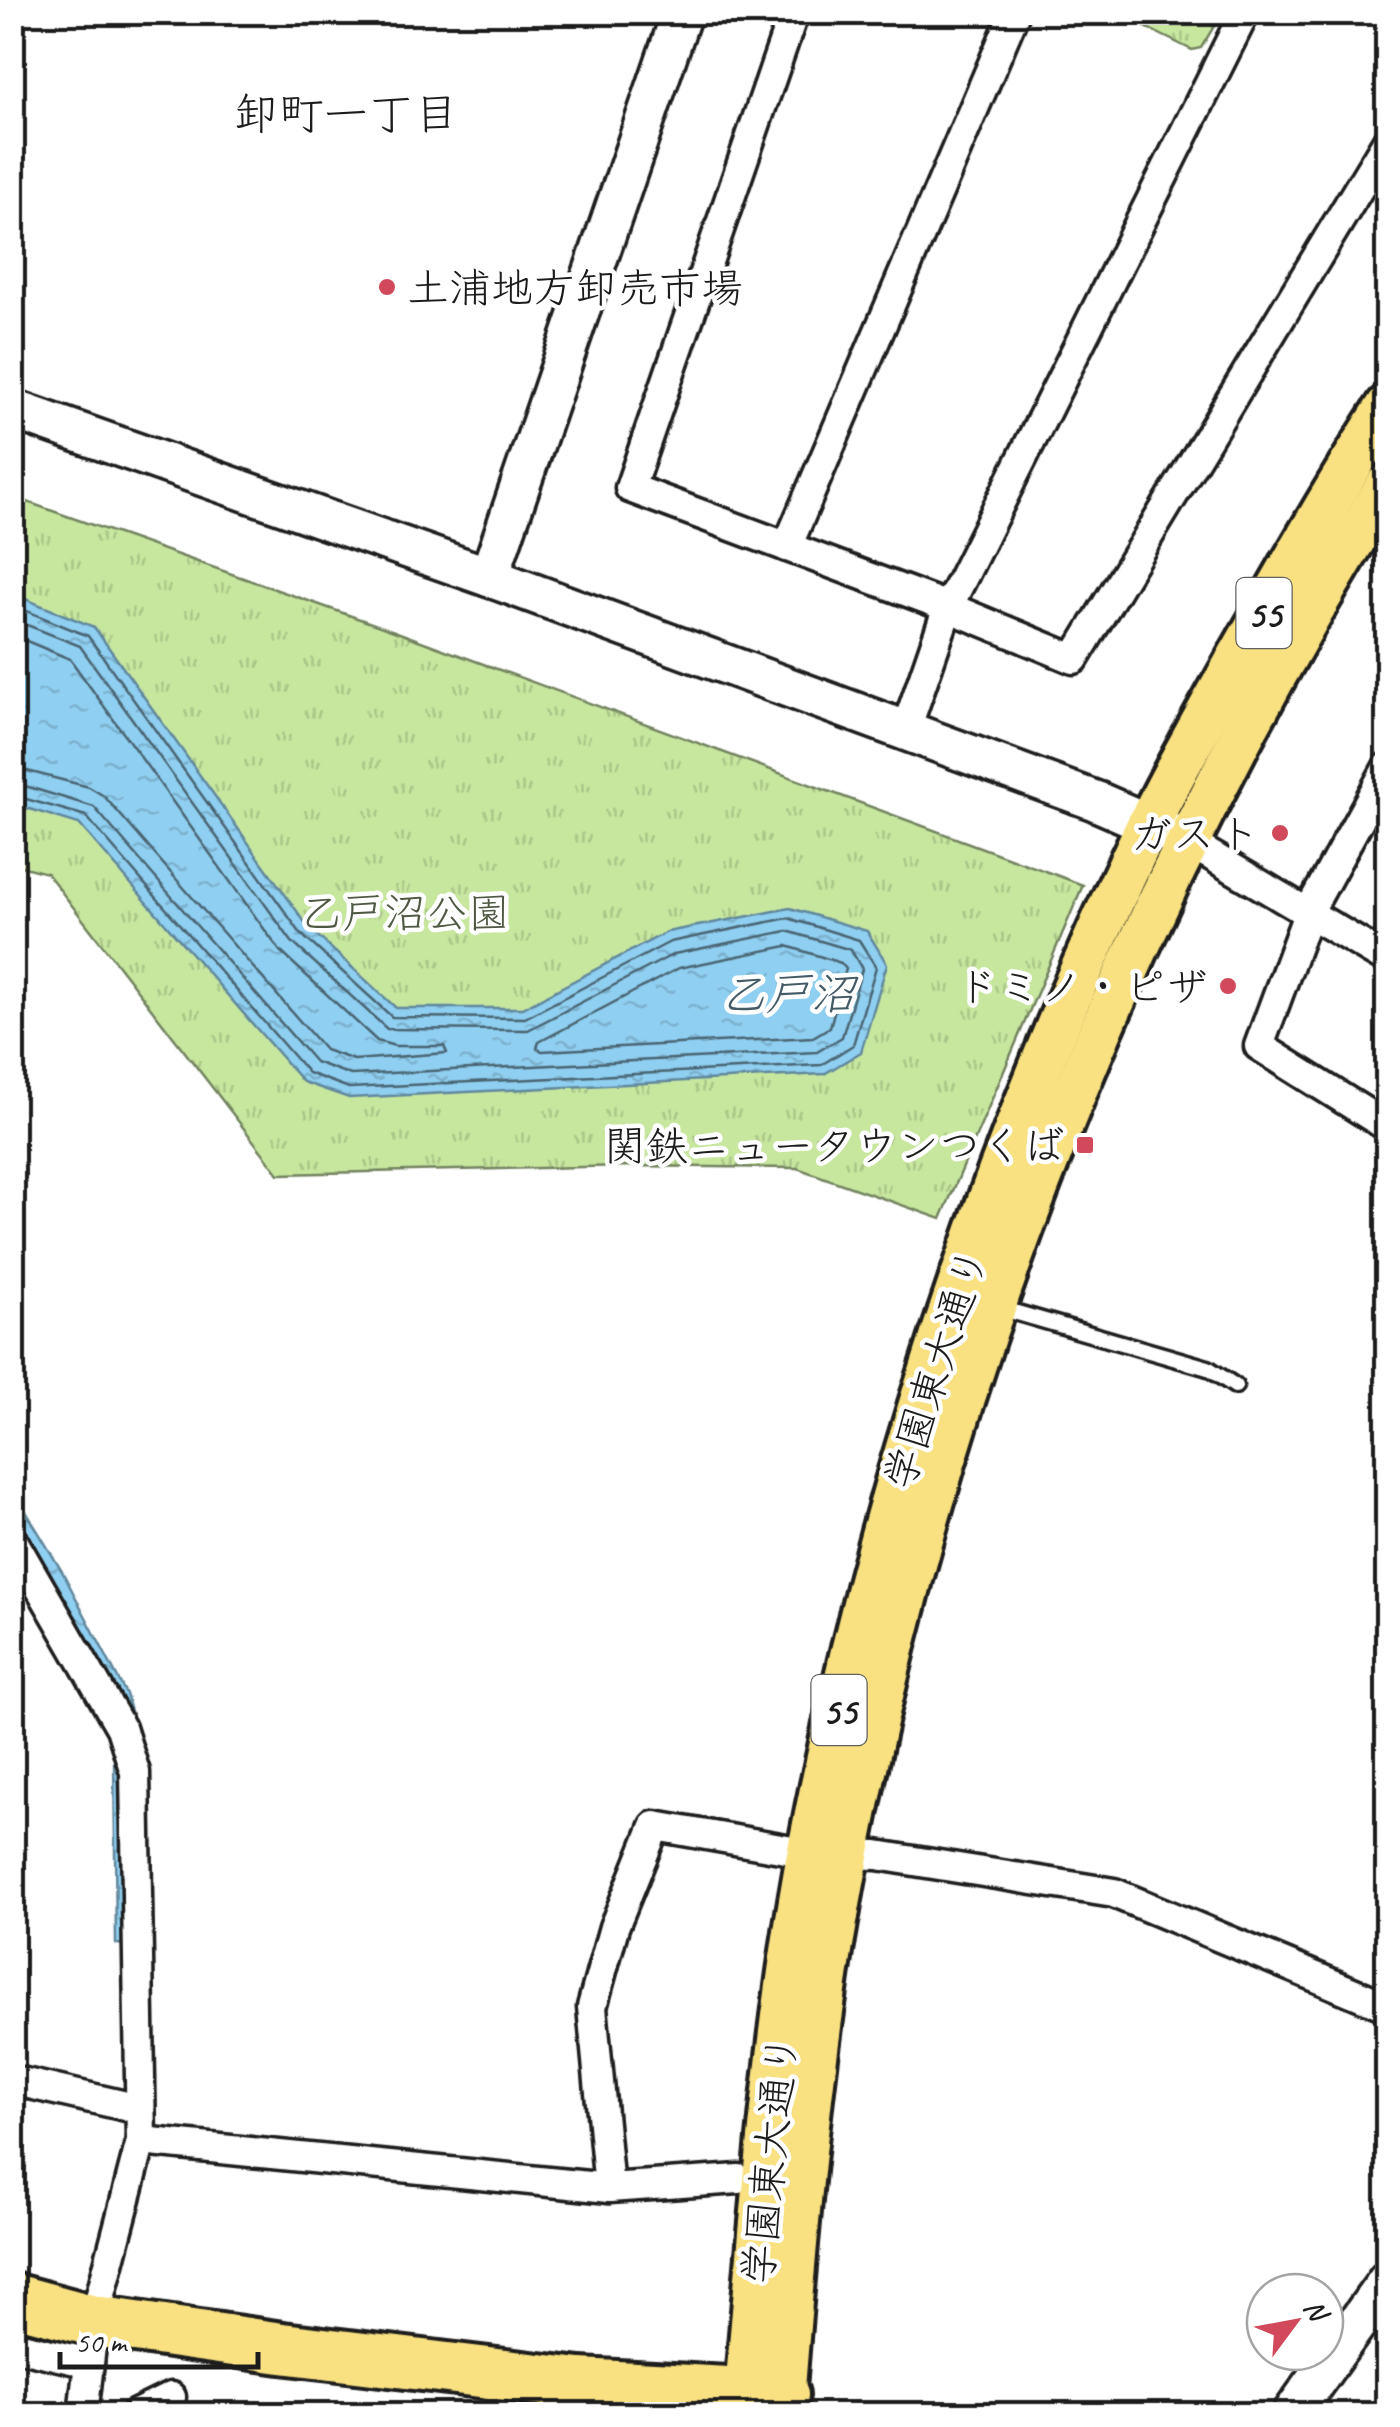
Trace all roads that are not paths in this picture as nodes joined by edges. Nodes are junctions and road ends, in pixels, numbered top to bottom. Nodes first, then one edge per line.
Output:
1 (682, 12) edge
2 (794, 12) edge
3 (1015, 12) edge
4 (1246, 12) edge
5 (1388, 140) edge
6 (1388, 406) edge
7 (12, 409) edge
8 (1388, 486) edge
9 (787, 546) junction
10 (489, 577) junction
11 (948, 607) junction
12 (906, 732) junction
13 (1388, 767) edge
14 (1149, 824) junction
15 (1188, 842) junction
16 (1309, 911) junction
17 (1388, 960) edge
18 (1388, 1127) edge
19 (994, 1307) junction
20 (1235, 1386) dead end
21 (12, 1539) edge
22 (830, 1852) junction
23 (1388, 2007) edge
24 (12, 2080) edge
25 (139, 2109) junction
26 (140, 2141) junction
27 (739, 2179) dead end
28 (609, 2188) junction
29 (1388, 2280) edge
30 (12, 2299) edge
31 (1374, 2323) edge
32 (91, 2342) junction
33 (12, 2345) edge
34 (171, 2397) dead end
35 (764, 2404) edge
36 (83, 2414) edge
37 (136, 2414) edge
38 (1292, 2414) edge

1 - 10 street
2 - 9 street
3 - 9 street
4 - 11 street
5 - 11 street
6 - 14 main road, 学園東大通り / 55
7 - 10 street
8 - 15 main road, 学園東大通り / 55
9 - 11 street
10 - 12 street
11 - 12 street
12 - 14 street
13 - 16 street
14 - 15 street
14 - 22 main road, 学園東大通り / 55
15 - 16 street
15 - 19 main road, 学園東大通り / 55
16 - 17 street
16 - 18 street
19 - 20 lane
19 - 22 main road, 学園東大通り / 55
21 - 25 street
22 - 23 street
22 - 28 street
22 - 35 main road, 学園東大通り / 55
24 - 25 street
25 - 26 street
26 - 28 street
26 - 32 street
27 - 28 street
29 - 31 street
30 - 32 highway
31 - 38 street
32 - 33 street
32 - 35 highway
32 - 36 street
34 - 37 street

